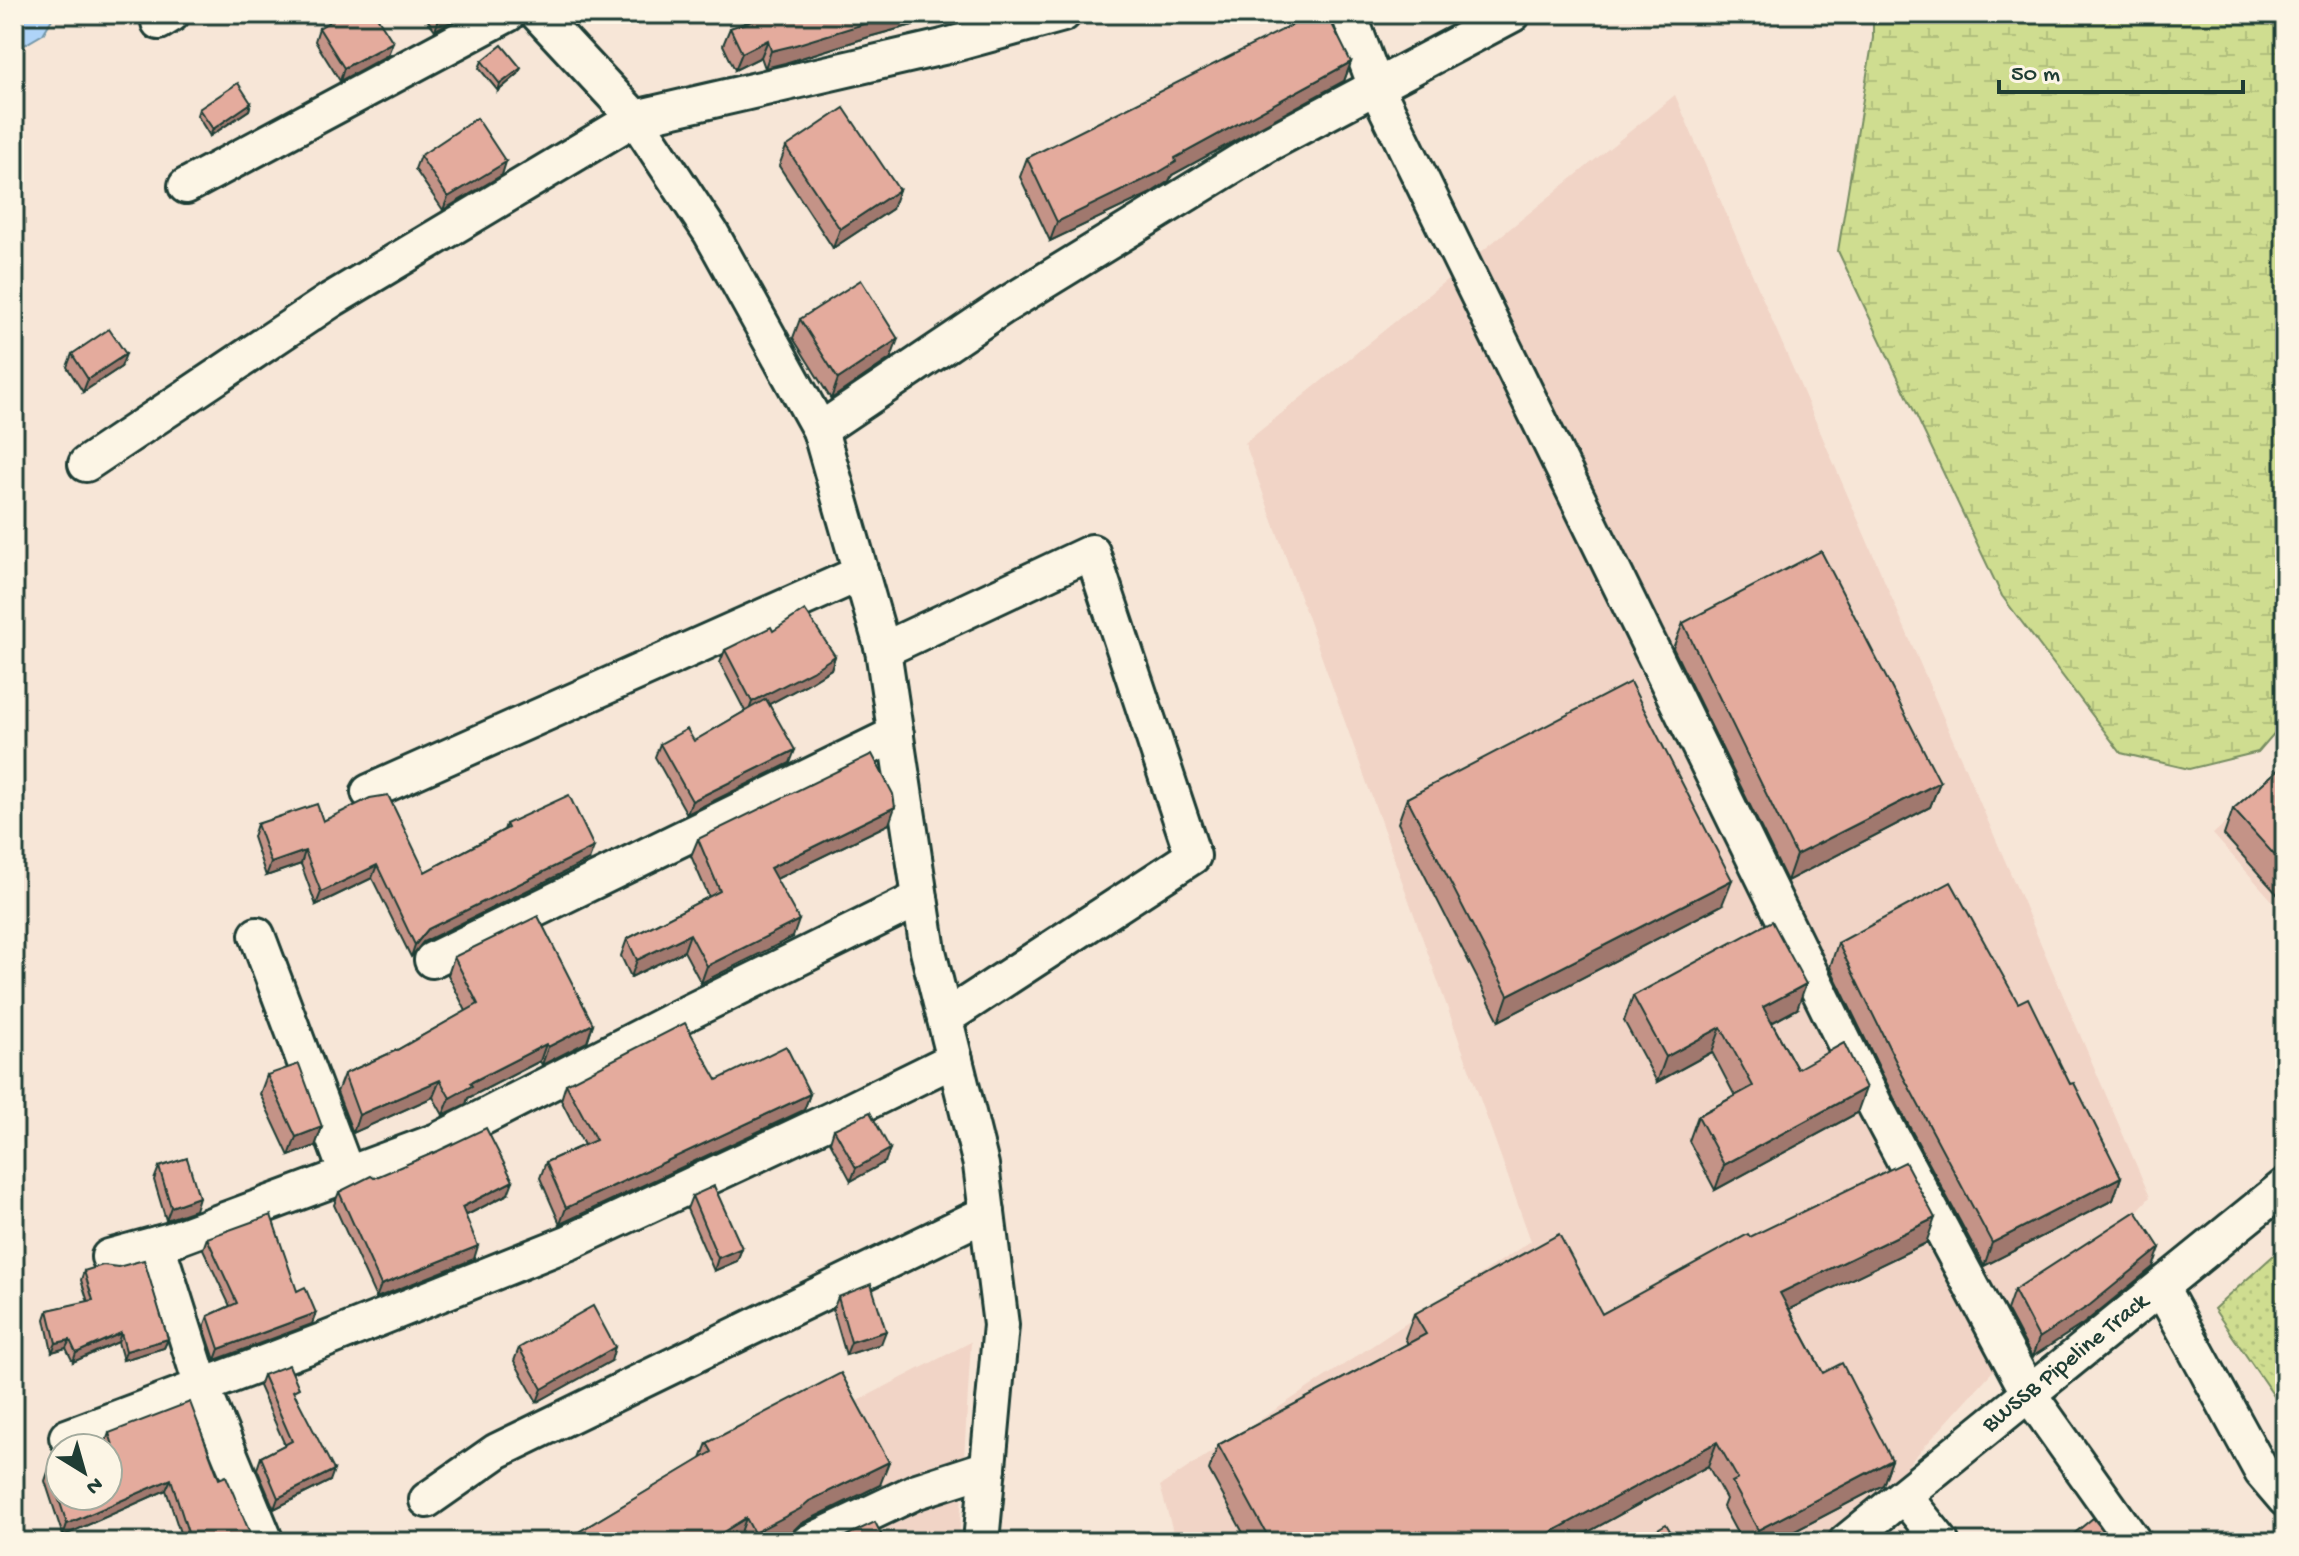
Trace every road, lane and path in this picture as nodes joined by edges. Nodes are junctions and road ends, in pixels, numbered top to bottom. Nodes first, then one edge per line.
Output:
1 (508, 14) edge
2 (538, 14) edge
3 (1063, 14) edge
4 (1349, 14) edge
5 (1513, 14) edge
6 (1376, 87) junction
7 (635, 118) junction
8 (186, 186) dead end
9 (820, 430) junction
10 (86, 464) dead end
11 (861, 573) junction
12 (883, 650) junction
13 (896, 734) junction
14 (369, 792) dead end
15 (920, 898) junction
16 (257, 935) dead end
17 (432, 960) dead end
18 (945, 1018) junction
19 (955, 1059) junction
20 (347, 1174) junction
21 (2285, 1186) edge
22 (987, 1213) junction
23 (157, 1244) junction
24 (109, 1257) dead end
25 (2161, 1287) junction
26 (202, 1387) junction
27 (2029, 1394) junction
28 (80, 1432) edge
29 (988, 1468) junction
30 (1904, 1496) junction
31 (2285, 1499) edge
32 (427, 1500) dead end
33 (256, 1540) edge
34 (809, 1542) edge
35 (981, 1542) edge
36 (1846, 1542) edge
37 (1941, 1542) edge
38 (2134, 1542) edge

1 - 8 street
2 - 7 street
3 - 7 street
4 - 6 street
5 - 6 street
6 - 9 street
6 - 27 street
7 - 9 street
7 - 10 street
9 - 11 street
11 - 12 street
11 - 14 street
12 - 13 street
12 - 18 street
13 - 15 street
13 - 17 street
15 - 18 street
15 - 20 street
16 - 20 street
18 - 19 street
19 - 22 street
19 - 26 street
20 - 23 street
21 - 25 street, BWSSB Pipeline Track
22 - 29 street
22 - 32 street
23 - 24 street
23 - 26 street
25 - 27 street, BWSSB Pipeline Track
25 - 31 street
26 - 28 street
26 - 33 street
27 - 30 street, BWSSB Pipeline Track
27 - 38 street
29 - 34 street
29 - 35 street
30 - 36 street, BWSSB Pipeline Track
30 - 37 street

